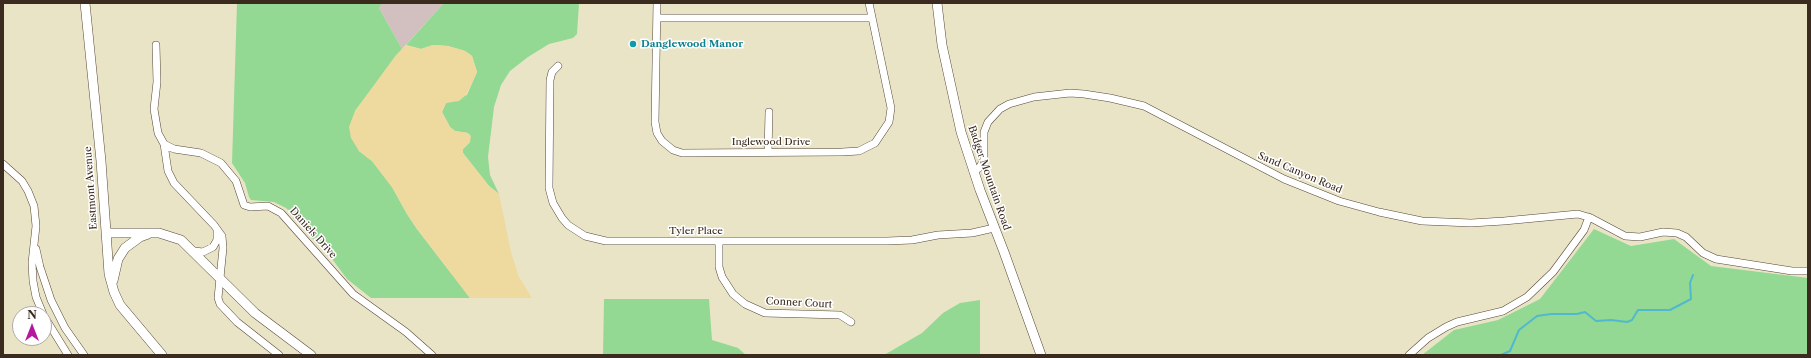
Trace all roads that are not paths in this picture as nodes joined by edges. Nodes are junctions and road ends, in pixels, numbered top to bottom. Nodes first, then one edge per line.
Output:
1 (85, 3) edge
2 (657, 3) edge
3 (869, 3) edge
4 (937, 3) edge
5 (657, 18) junction
6 (872, 18) junction
7 (156, 45) dead end
8 (558, 66) dead end
9 (769, 112) dead end
10 (164, 144) junction
11 (768, 152) junction
12 (3, 164) edge
13 (973, 171) junction
14 (1589, 217) junction
15 (214, 224) junction
16 (994, 228) junction
17 (154, 232) junction
18 (106, 233) junction
19 (35, 237) junction
20 (719, 241) junction
21 (194, 251) junction
22 (1808, 271) edge
23 (219, 277) junction
24 (112, 286) junction
25 (40, 306) edge
26 (851, 322) dead end
27 (52, 328) edge
28 (68, 355) edge
29 (84, 355) edge
30 (162, 355) edge
31 (279, 355) edge
32 (311, 355) edge
33 (432, 355) edge
34 (1041, 355) edge
35 (1409, 355) edge

1 - 18 main road, Eastmont Avenue
2 - 5 street, Inglewood Drive
3 - 6 street, Inglewood Drive
4 - 13 main road, Badger Mountain Road
5 - 6 street
5 - 11 street, Inglewood Drive
6 - 11 street, Inglewood Drive
7 - 10 street
8 - 20 street, Tyler Place
9 - 11 street
10 - 15 street
10 - 33 street, Daniels Drive
12 - 19 street
13 - 14 street, Sand Canyon Road
13 - 16 main road, Badger Mountain Road
14 - 22 street, Sand Canyon Road
14 - 35 street
15 - 21 street
15 - 23 street
16 - 20 street, Tyler Place
16 - 34 main road, Badger Mountain Road
17 - 18 main road
17 - 21 main road
17 - 24 main road
18 - 24 main road, Eastmont Avenue
19 - 25 street
19 - 29 street
20 - 26 street, Conner Court
21 - 23 main road
23 - 31 street
23 - 32 main road
24 - 30 main road, Eastmont Avenue
27 - 28 street

